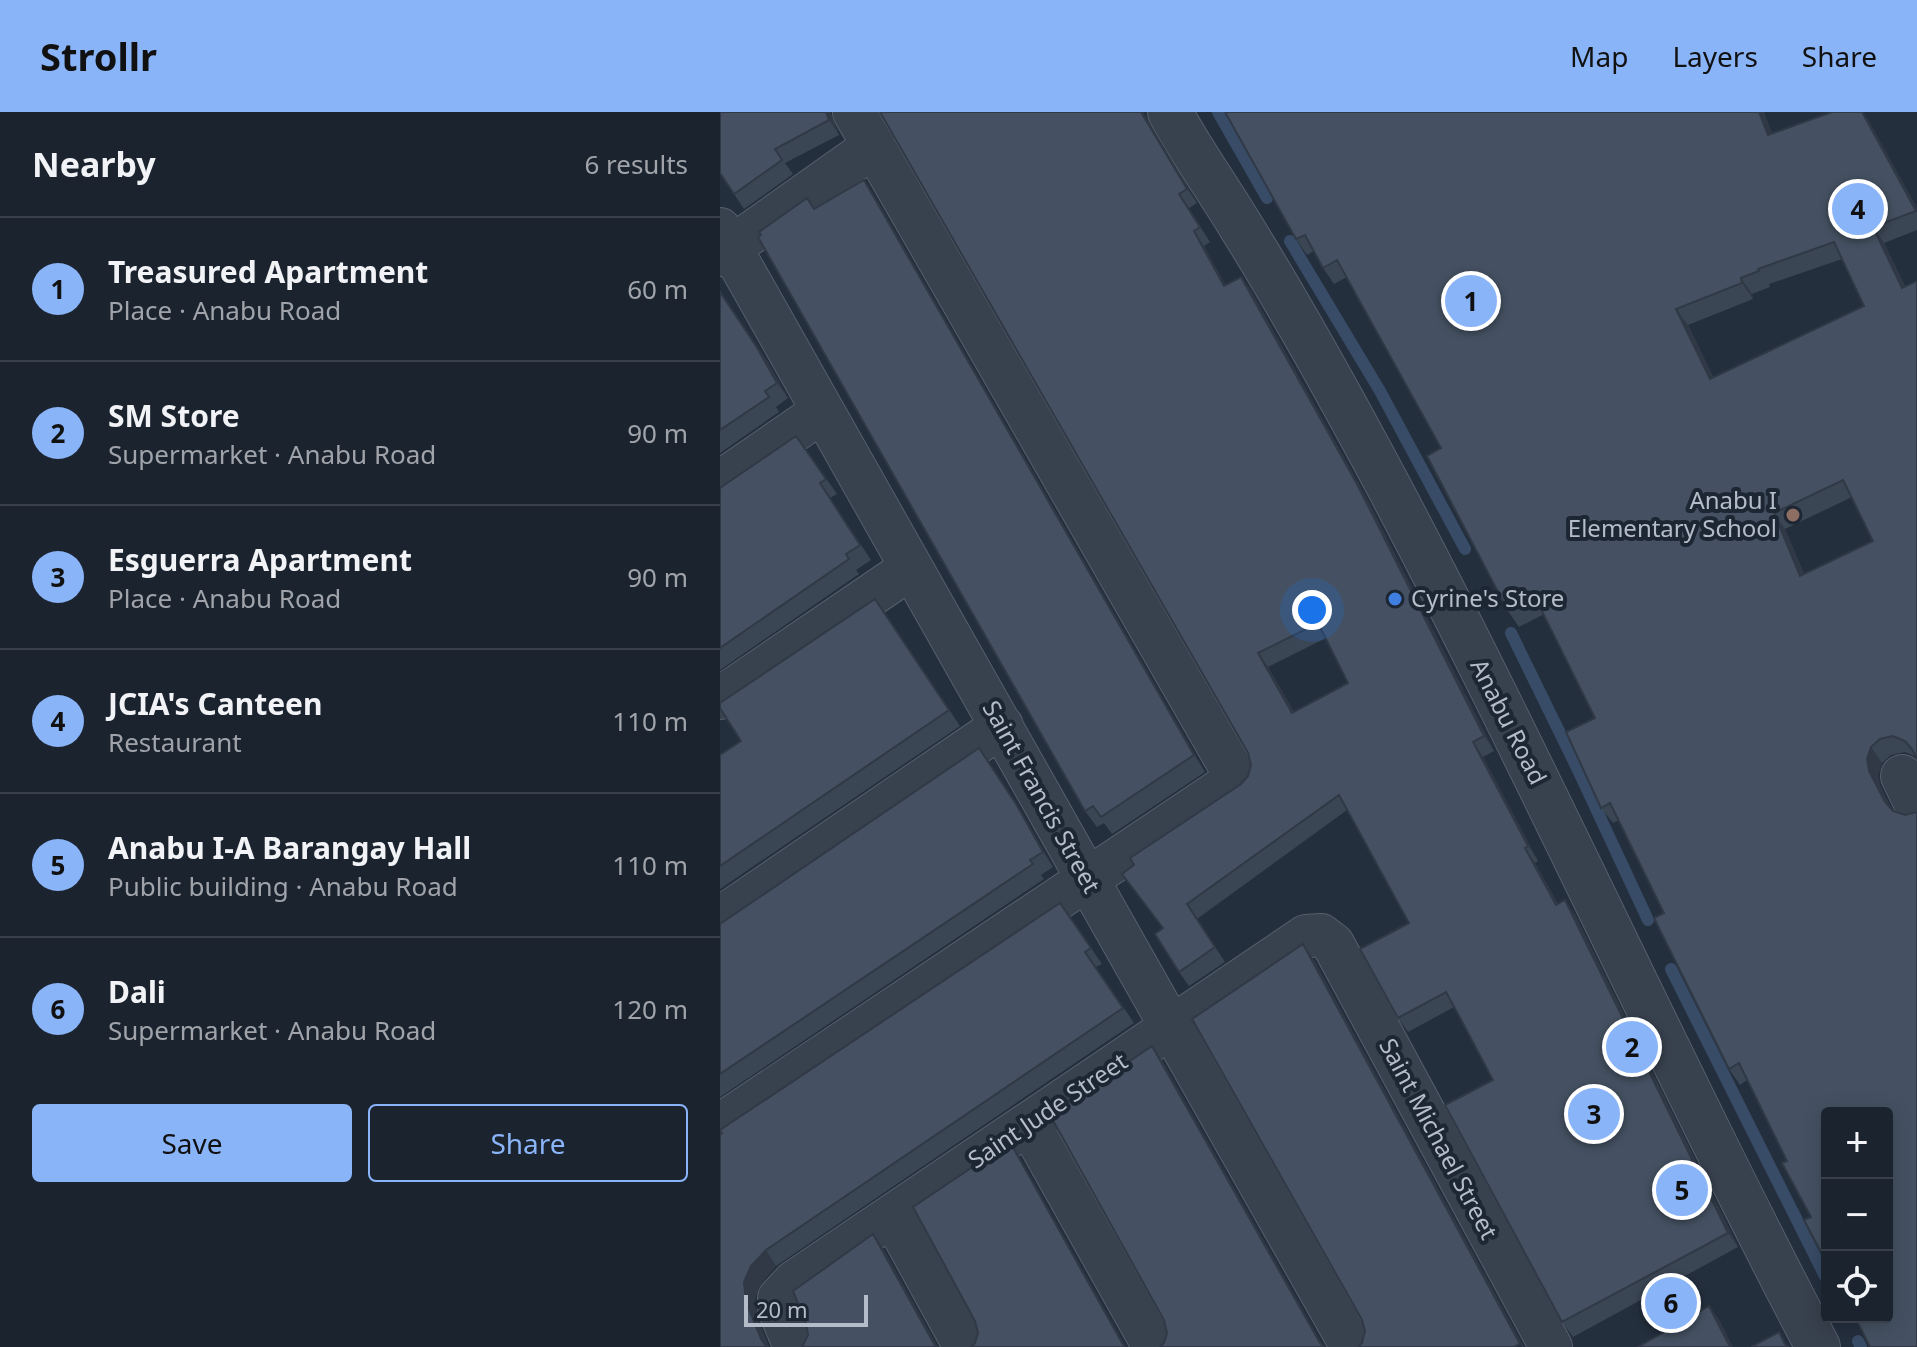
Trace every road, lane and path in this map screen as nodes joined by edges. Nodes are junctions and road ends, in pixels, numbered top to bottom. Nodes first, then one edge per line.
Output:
1 (1170, 112) edge
2 (864, 129) edge
3 (724, 244) edge
4 (823, 411) junction
5 (720, 482) edge
6 (911, 568) junction
7 (720, 698) edge
8 (1002, 726) junction
9 (1088, 880) junction
10 (720, 918) edge
11 (1321, 935) joint
12 (1171, 1028) junction
13 (1029, 1124) junction
14 (720, 1125) edge
15 (893, 1216) junction
16 (795, 1347) edge
17 (965, 1347) edge
18 (1154, 1347) edge
19 (1352, 1347) edge
20 (1551, 1347) edge
21 (1818, 1347) edge

1 - 21 street, Anabu Road
2 - 3 street
2 - 9 street
3 - 4 street, Saint Francis Street
4 - 5 street
4 - 6 street, Saint Francis Street
6 - 7 street
6 - 8 street, Saint Francis Street
8 - 9 street, Saint Francis Street
8 - 10 street
9 - 12 street, Saint Francis Street
9 - 14 street
11 - 12 street, Saint Jude Street
11 - 20 street, Saint Michael Street
12 - 13 street, Saint Jude Street
12 - 19 street, Saint Francis Street
13 - 15 street, Saint Jude Street
13 - 18 street
15 - 16 street, Saint Jude Street
15 - 17 street

